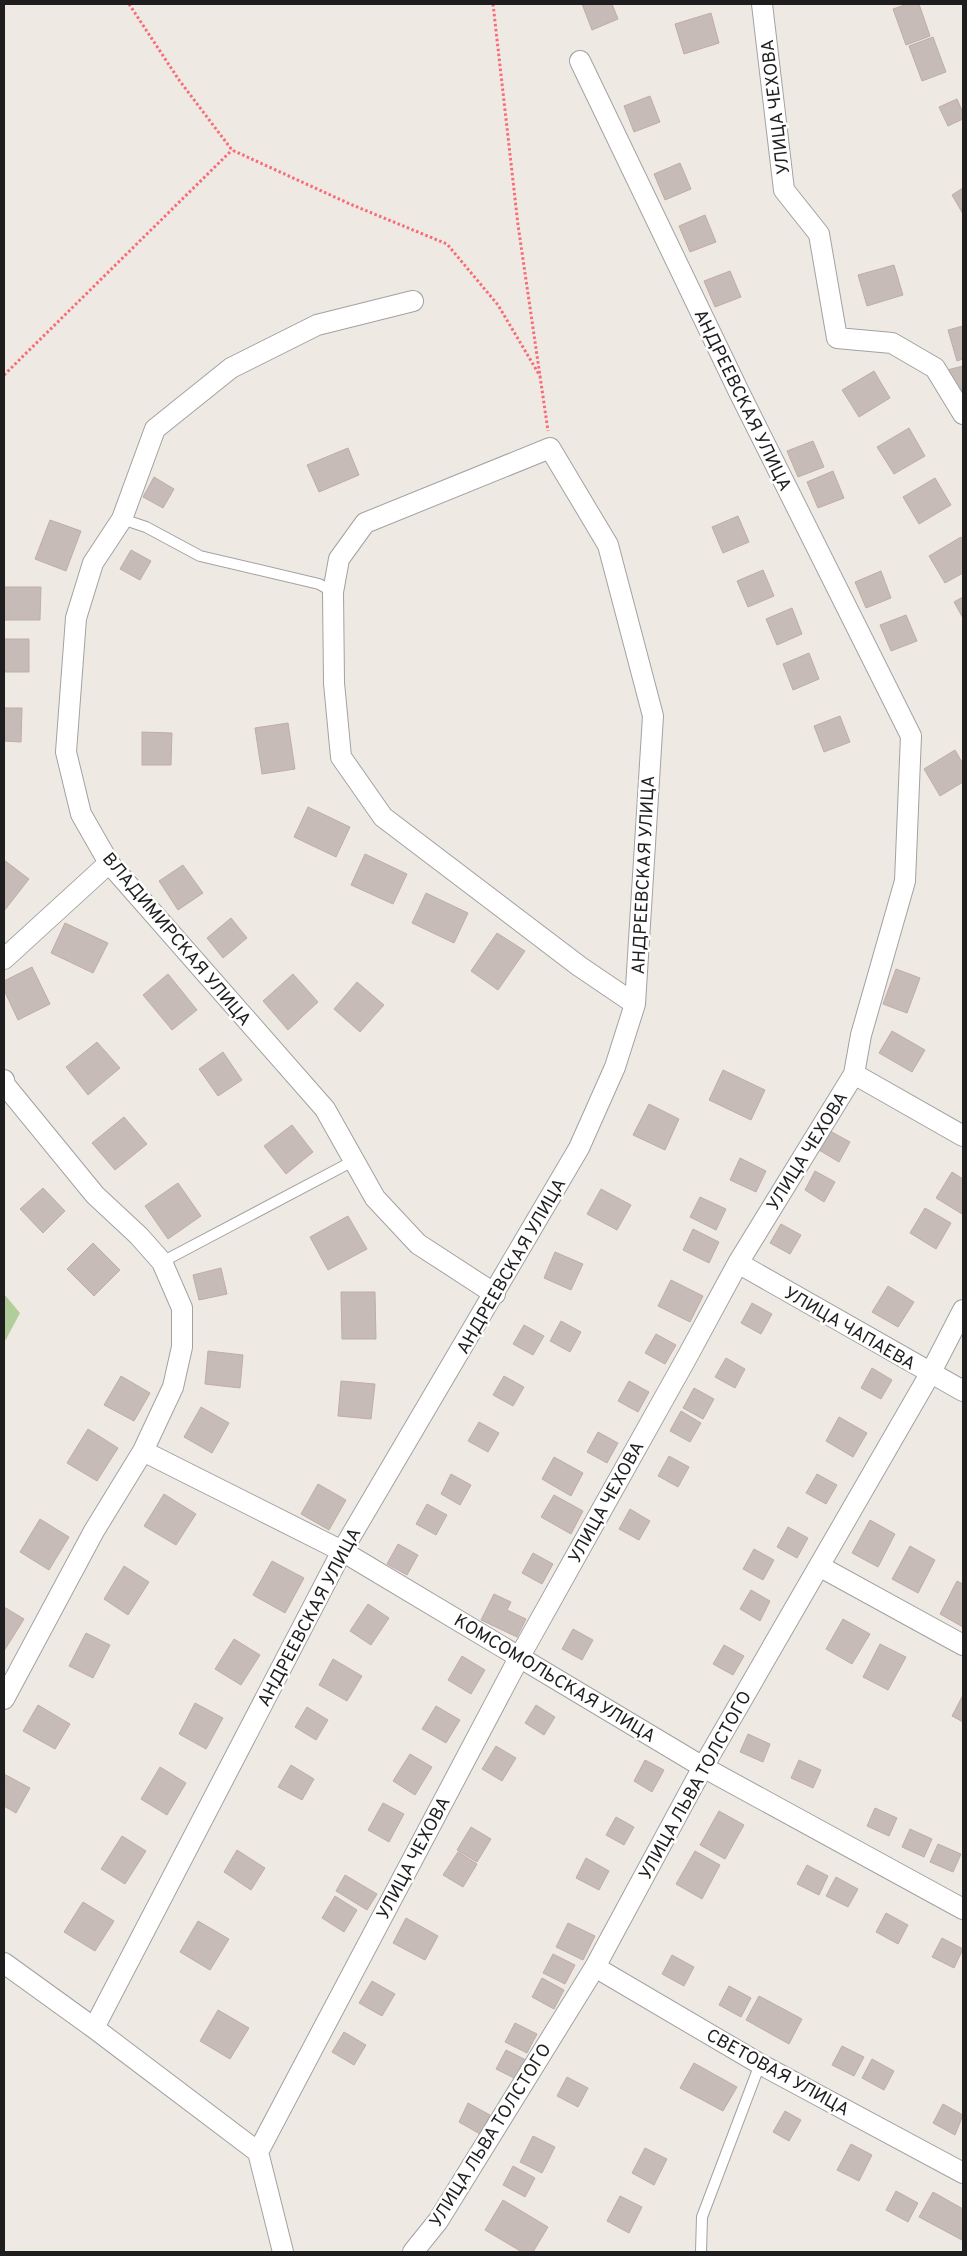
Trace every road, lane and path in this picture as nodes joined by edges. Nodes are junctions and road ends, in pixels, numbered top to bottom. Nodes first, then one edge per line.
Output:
1 (129, 4) edge
2 (493, 4) edge
3 (762, 4) edge
4 (580, 62) dead end
5 (232, 150) junction
6 (413, 301) dead end
7 (4, 375) edge
8 (540, 376) junction
9 (963, 414) edge
10 (550, 448) junction
11 (122, 519) junction
12 (332, 592) junction
13 (911, 736) joint
14 (109, 863) junction
15 (4, 959) edge
16 (635, 1004) junction
17 (854, 1074) junction
18 (4, 1080) edge
19 (963, 1136) edge
20 (355, 1160) junction
21 (162, 1262) junction
22 (738, 1263) junction
23 (495, 1294) junction
24 (963, 1310) edge
25 (930, 1374) junction
26 (963, 1391) edge
27 (144, 1452) junction
28 (342, 1551) junction
29 (818, 1566) junction
30 (963, 1645) edge
31 (520, 1656) junction
32 (4, 1699) edge
33 (703, 1767) junction
34 (963, 1909) edge
35 (4, 1963) edge
36 (595, 1967) junction
37 (94, 2028) junction
38 (760, 2064) junction
39 (258, 2152) junction
40 (963, 2173) edge
41 (283, 2252) edge
42 (413, 2252) edge
43 (701, 2252) edge

1 - 5 path
2 - 8 path
3 - 9 street, УЛИЦА ЧЕХОВА
4 - 13 street, АНДРЕЕВСКАЯ УЛИЦА
5 - 7 path
5 - 8 path
6 - 11 street, ВЛАДИМИРСКАЯ УЛИЦА
8 - 10 path
10 - 12 street
10 - 16 street, АНДРЕЕВСКАЯ УЛИЦА
11 - 12 lane
11 - 14 street, ВЛАДИМИРСКАЯ УЛИЦА
12 - 16 street
13 - 17 street, УЛИЦА ЧЕХОВА
14 - 15 street
14 - 20 street, ВЛАДИМИРСКАЯ УЛИЦА
16 - 23 street, АНДРЕЕВСКАЯ УЛИЦА
17 - 19 street
17 - 22 street, УЛИЦА ЧЕХОВА
18 - 21 street
20 - 21 lane
20 - 23 street, ВЛАДИМИРСКАЯ УЛИЦА
21 - 27 street
22 - 25 street, УЛИЦА ЧАПАЕВА
22 - 31 street, УЛИЦА ЧЕХОВА
23 - 28 street, АНДРЕЕВСКАЯ УЛИЦА
24 - 25 street, УЛИЦА ЛЬВА ТОЛСТОГО
25 - 26 street, УЛИЦА ЧАПАЕВА
25 - 29 street, УЛИЦА ЛЬВА ТОЛСТОГО
27 - 28 street, КОМСОМОЛЬСКАЯ УЛИЦА
27 - 32 street
28 - 31 street, КОМСОМОЛЬСКАЯ УЛИЦА
28 - 37 street, АНДРЕЕВСКАЯ УЛИЦА
29 - 30 street
29 - 33 street, УЛИЦА ЛЬВА ТОЛСТОГО
31 - 33 street, КОМСОМОЛЬСКАЯ УЛИЦА
31 - 39 street, УЛИЦА ЧЕХОВА
33 - 34 street, КОМСОМОЛЬСКАЯ УЛИЦА
33 - 36 street, УЛИЦА ЛЬВА ТОЛСТОГО
35 - 37 street
36 - 38 street, СВЕТОВАЯ УЛИЦА
36 - 42 street, УЛИЦА ЛЬВА ТОЛСТОГО
37 - 39 street
38 - 40 street, СВЕТОВАЯ УЛИЦА
38 - 43 lane
39 - 41 street

